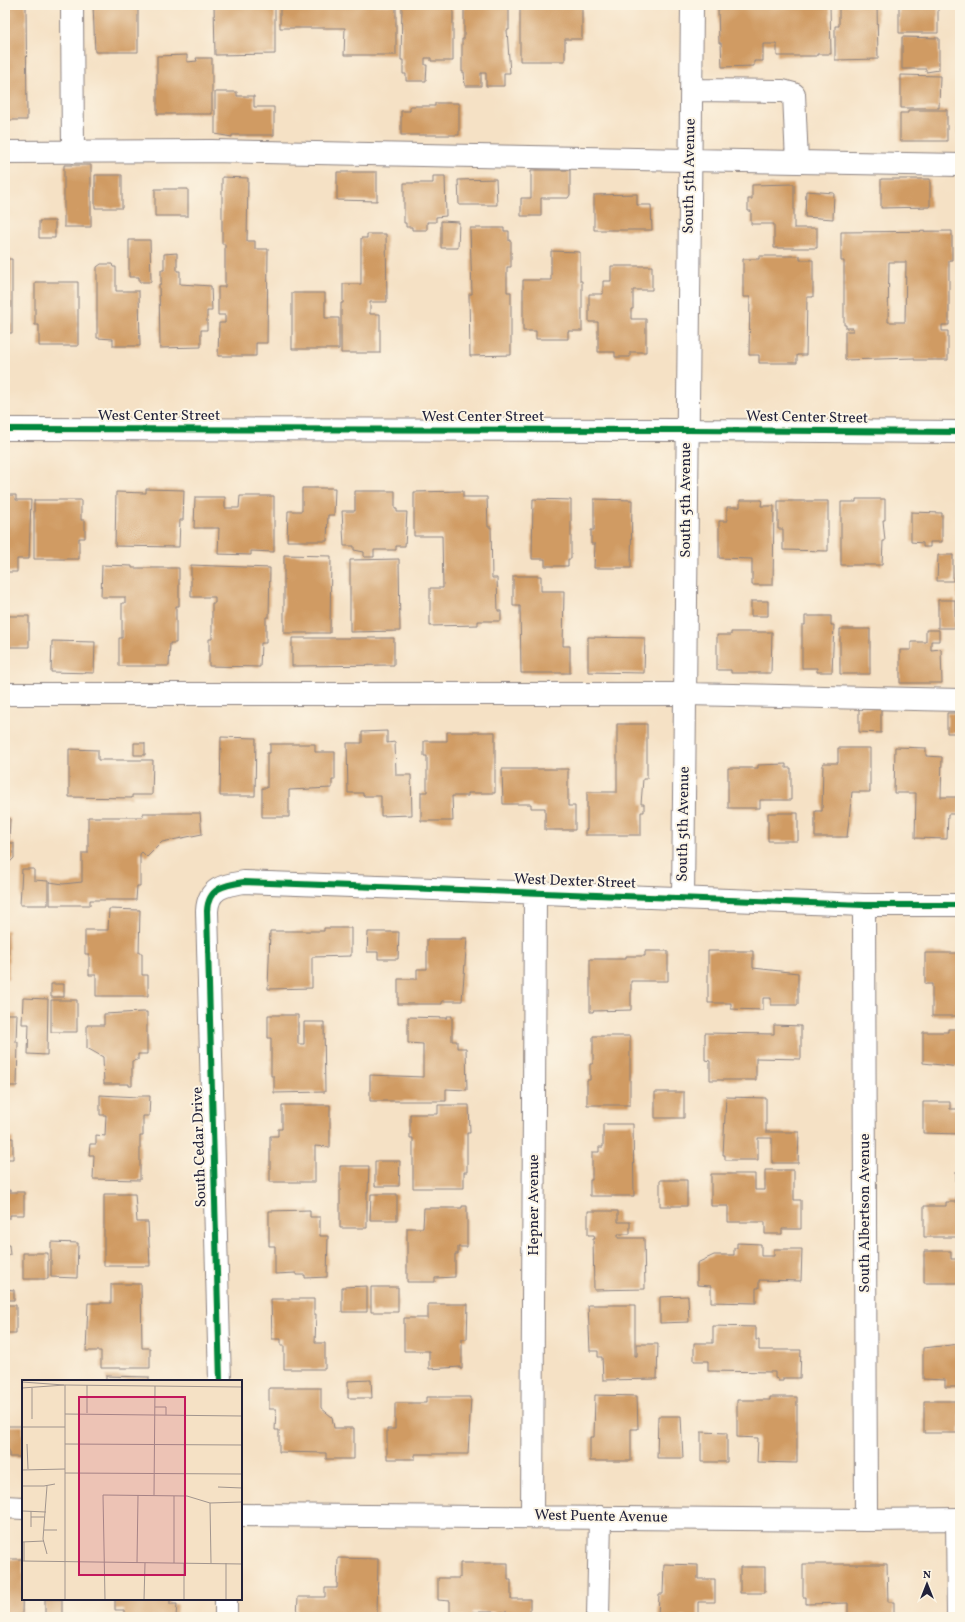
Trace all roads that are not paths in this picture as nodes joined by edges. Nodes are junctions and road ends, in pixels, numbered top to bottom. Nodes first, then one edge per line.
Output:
1 (72, 5) edge
2 (692, 5) edge
3 (691, 90) junction
4 (5, 152) edge
5 (73, 152) junction
6 (691, 160) junction
7 (797, 162) junction
8 (960, 165) edge
9 (5, 429) edge
10 (687, 430) junction
11 (960, 432) edge
12 (5, 694) edge
13 (685, 694) junction
14 (960, 700) edge
15 (536, 894) junction
16 (683, 898) junction
17 (864, 905) junction
18 (960, 905) edge
19 (206, 911) joint
20 (220, 1380) edge
21 (5, 1507) edge
22 (22, 1508) edge
23 (242, 1516) edge
24 (532, 1516) junction
25 (600, 1517) junction
26 (958, 1519) edge
27 (866, 1520) junction
28 (226, 1600) edge
29 (226, 1617) edge
30 (598, 1617) edge
31 (958, 1617) edge

1 - 5 street
2 - 3 street, South 5th Avenue
3 - 6 street, South 5th Avenue
3 - 7 street
4 - 5 street
5 - 6 street
6 - 7 street
6 - 10 street, South 5th Avenue
7 - 8 street
9 - 10 street, West Center Street
10 - 11 street, West Center Street
10 - 13 street, South 5th Avenue
12 - 13 street
13 - 14 street
13 - 16 street, South 5th Avenue
15 - 16 street, West Dexter Street
15 - 19 street, West Dexter Street
15 - 24 street, Hepner Avenue
16 - 17 street, West Dexter Street
17 - 18 street, West Dexter Street
17 - 27 street, South Albertson Avenue
19 - 20 street, South Cedar Drive
21 - 22 street
23 - 24 street, West Puente Avenue
24 - 25 street, West Puente Avenue
25 - 27 street, West Puente Avenue
25 - 30 street
26 - 27 street, West Puente Avenue
26 - 31 street
28 - 29 street

